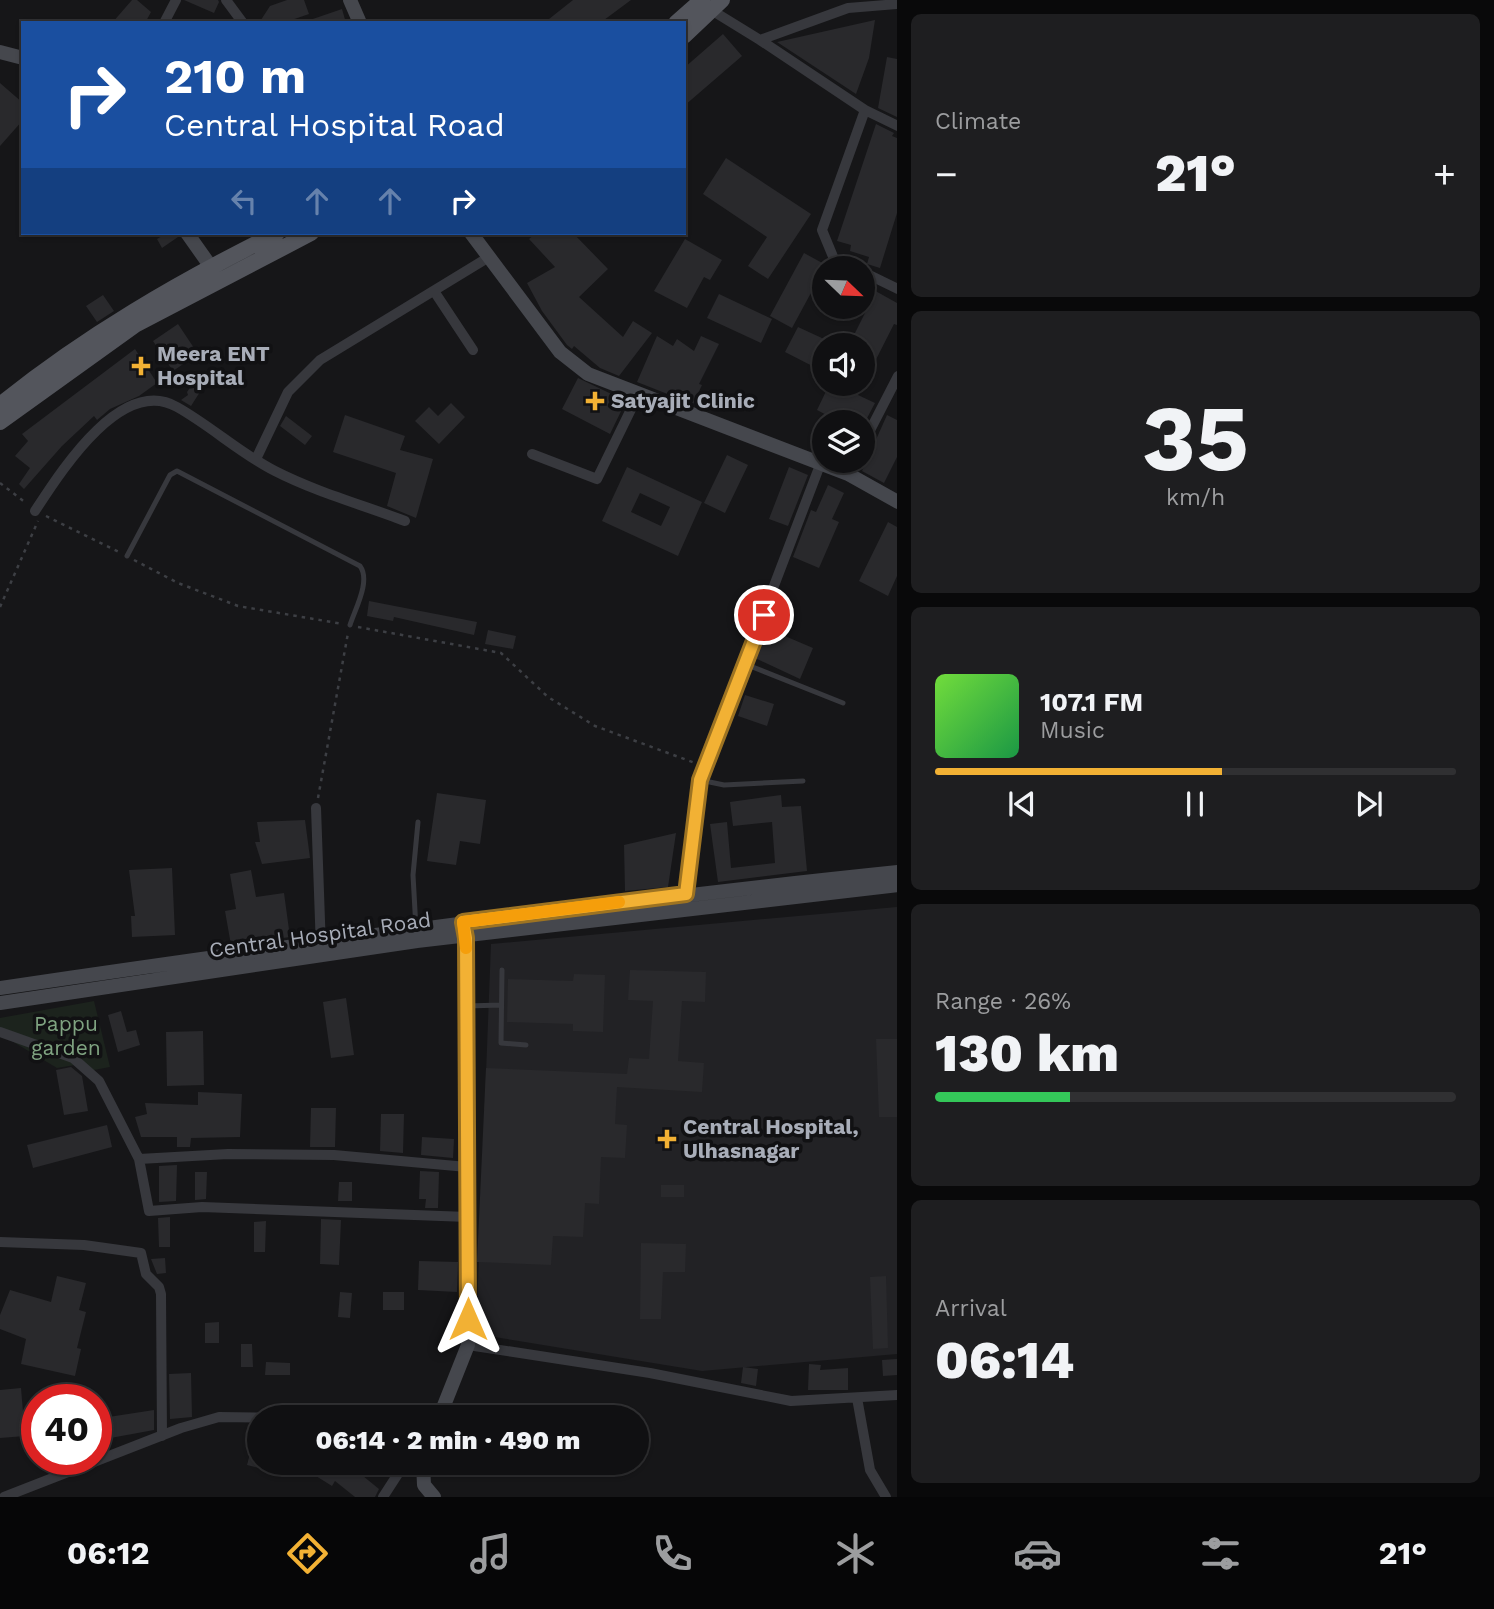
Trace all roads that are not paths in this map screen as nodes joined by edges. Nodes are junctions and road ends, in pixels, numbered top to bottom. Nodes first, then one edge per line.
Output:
1 (176, 0) edge
2 (226, 0) edge
3 (351, 0) edge
4 (710, 3) edge
5 (897, 4) edge
6 (165, 21) edge
7 (242, 21) edge
8 (359, 21) edge
9 (679, 21) edge
10 (686, 33) edge
11 (760, 40) junction
12 (0, 52) edge
13 (21, 57) edge
14 (865, 110) junction
15 (897, 126) edge
16 (188, 235) edge
17 (274, 235) edge
18 (306, 235) edge
19 (472, 235) edge
20 (833, 256) edge
21 (489, 257) junction
22 (215, 273) junction
23 (875, 278) edge
24 (897, 289) edge
25 (435, 291) junction
26 (473, 349) dead end
27 (897, 376) edge
28 (638, 394) junction
29 (0, 405) edge
30 (875, 420) edge
31 (0, 422) edge
32 (532, 454) dead end
33 (256, 459) junction
34 (812, 462) edge
35 (817, 473) edge
36 (845, 473) edge
37 (848, 474) joint
38 (897, 502) edge
39 (35, 511) road end
40 (405, 521) dead end
41 (127, 556) road end
42 (350, 625) road end
43 (745, 664) junction
44 (843, 703) dead end
45 (700, 780) junction
46 (803, 781) dead end
47 (316, 808) road end
48 (418, 822) dead end
49 (897, 872) edge
50 (897, 885) edge
51 (687, 901) junction
52 (463, 922) junction
53 (416, 929) junction
54 (466, 938) junction
55 (321, 948) junction
56 (502, 970) dead end
57 (0, 988) edge
58 (0, 1003) edge
59 (501, 1005) junction
60 (467, 1006) junction
61 (0, 1032) edge
62 (526, 1045) dead end
63 (139, 1159) junction
64 (467, 1167) junction
65 (468, 1217) junction
66 (0, 1242) edge
67 (468, 1345) junction
68 (897, 1395) edge
69 (857, 1398) junction
70 (444, 1405) edge
71 (247, 1418) edge
72 (162, 1436) junction
73 (397, 1475) edge
74 (424, 1475) edge
75 (4, 1497) edge
76 (383, 1497) edge
77 (433, 1497) edge
78 (886, 1497) edge

1 - 6 street
2 - 7 street
3 - 8 street
4 - 9 main road
4 - 10 main road
4 - 11 street
5 - 11 street
11 - 14 street
12 - 13 street
14 - 15 street
14 - 20 street
16 - 22 street
17 - 22 main road
18 - 22 main road
19 - 21 street
21 - 25 street
21 - 28 street
22 - 29 main road
22 - 31 main road
23 - 24 street
25 - 26 street
25 - 33 street
27 - 30 street
28 - 32 street
28 - 34 street
33 - 39 street
33 - 40 street
35 - 43 street
36 - 37 street
37 - 38 street
41 - 42 lane
43 - 44 lane
43 - 45 street
45 - 46 lane
45 - 51 street
47 - 55 street
48 - 53 lane
49 - 51 street, Central Hospital Road
50 - 51 street, Central Hospital Road
51 - 52 street, Central Hospital Road
51 - 54 street, Central Hospital Road
52 - 53 street, Central Hospital Road
52 - 54 street
53 - 55 street, Central Hospital Road
54 - 55 street, Central Hospital Road
54 - 60 street
55 - 57 street, Central Hospital Road
55 - 58 street, Central Hospital Road
56 - 59 lane
59 - 60 lane
59 - 62 lane
60 - 64 street
61 - 63 street
63 - 64 street
63 - 65 street
64 - 65 street
65 - 67 street
66 - 72 street
67 - 69 street
67 - 70 street
68 - 69 street
69 - 78 street
71 - 72 street
72 - 75 street
73 - 76 street
74 - 77 street

